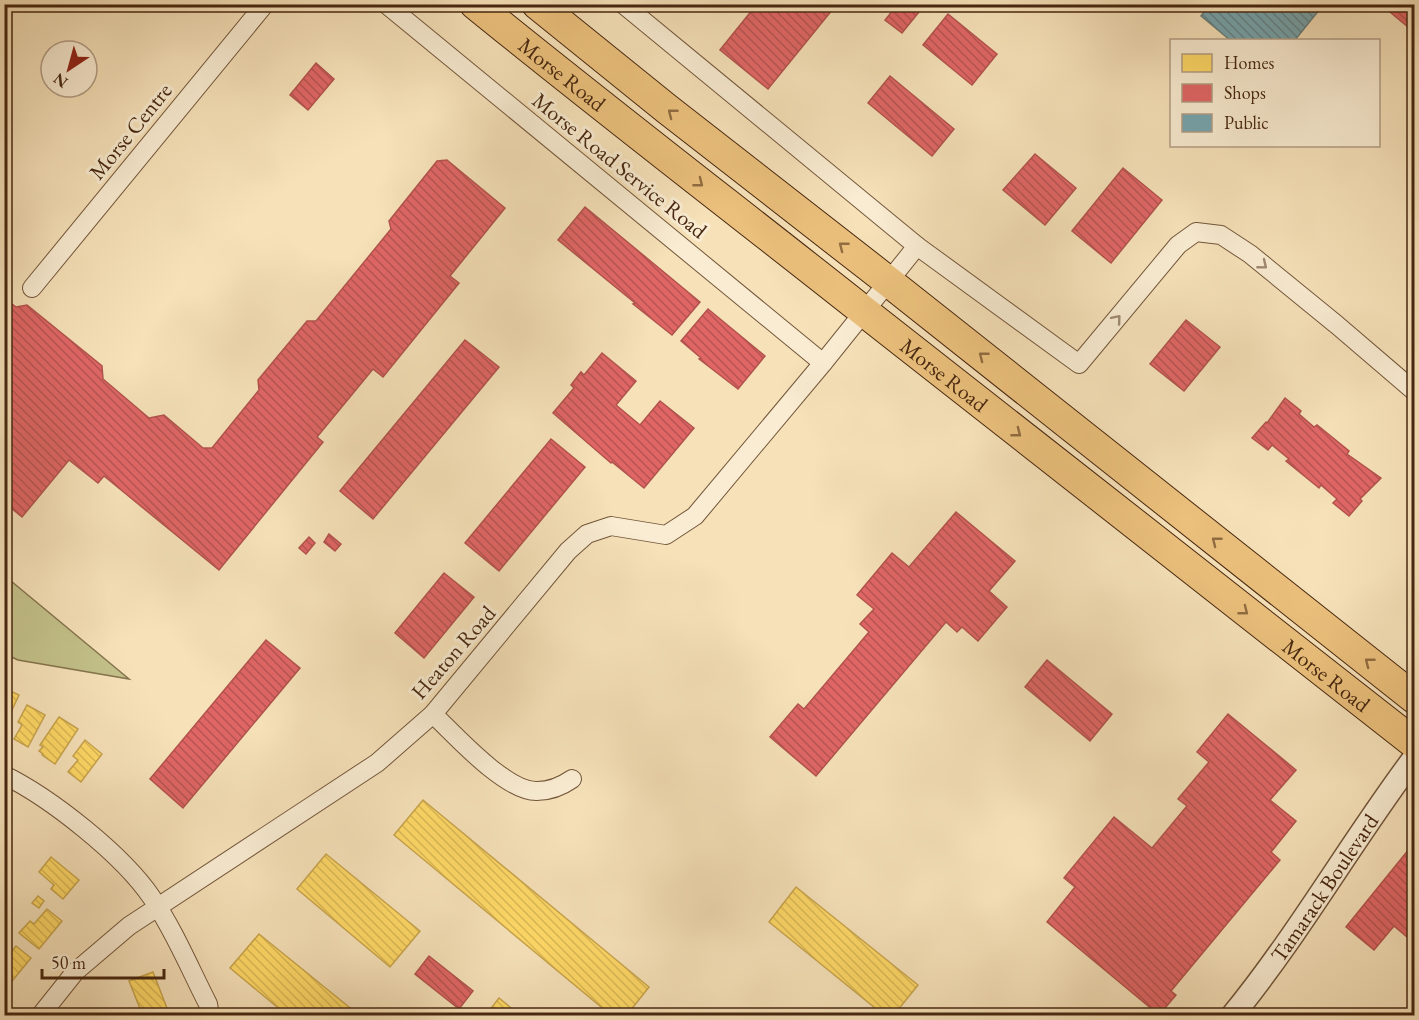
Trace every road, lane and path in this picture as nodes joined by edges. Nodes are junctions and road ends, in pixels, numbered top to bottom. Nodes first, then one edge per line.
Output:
1 (265, 4) edge
2 (386, 4) edge
3 (475, 4) edge
4 (537, 4) edge
5 (623, 4) edge
6 (917, 246) junction
7 (889, 282) junction
8 (32, 288) dead end
9 (863, 311) junction
10 (823, 363) junction
11 (1414, 391) edge
12 (1414, 698) edge
13 (433, 714) junction
14 (1414, 743) edge
15 (1414, 758) edge
16 (4, 775) edge
17 (572, 779) dead end
18 (158, 907) junction
19 (40, 1016) edge
20 (210, 1016) edge
21 (1232, 1016) edge

1 - 8 street, Morse Centre
2 - 10 street, Morse Road Service Road
3 -> 9 main road, Morse Road
7 -> 4 main road, Morse Road
5 - 6 street
6 - 7 street
6 -> 11 street
7 - 9 street
12 -> 7 main road, Morse Road
9 - 10 street, Heaton Road
9 -> 14 main road, Morse Road
10 - 13 street, Heaton Road
13 - 17 street
13 - 18 street, Heaton Road
15 - 21 street, Tamarack Boulevard
16 - 18 street
18 - 19 street, Heaton Road
18 - 20 street

